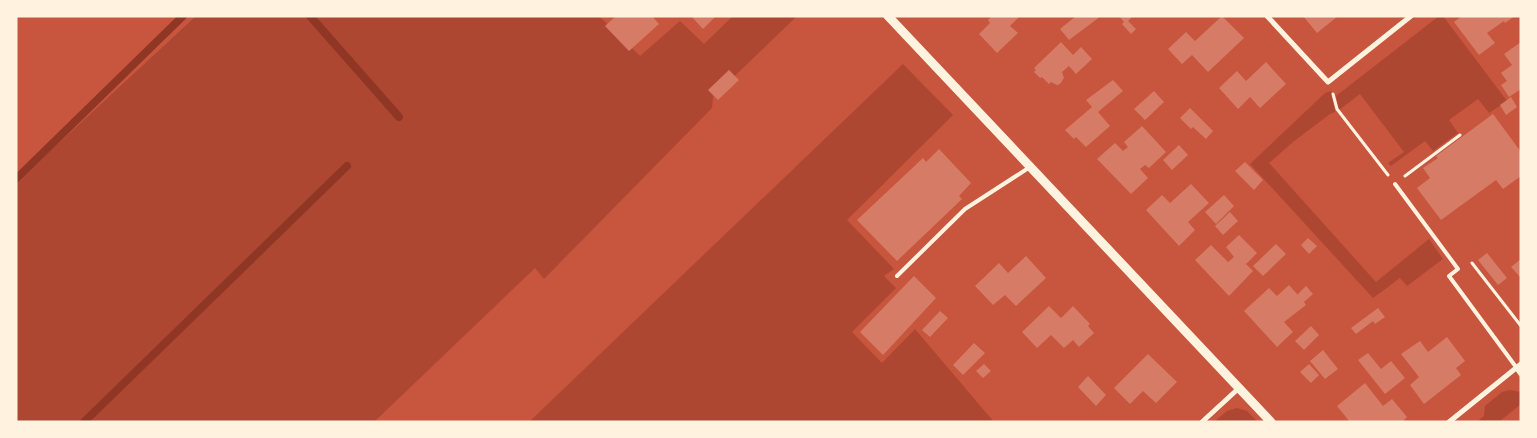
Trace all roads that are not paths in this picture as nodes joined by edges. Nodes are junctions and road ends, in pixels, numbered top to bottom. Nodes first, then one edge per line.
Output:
1 (888, 16) edge
2 (1267, 16) edge
3 (1411, 16) edge
4 (1030, 167) junction
5 (1394, 184) road end
6 (897, 276) dead end
7 (1518, 365) edge
8 (1521, 374) edge
9 (1238, 388) junction
10 (1202, 422) edge
11 (1271, 422) edge
12 (1449, 422) edge

1 - 4 street
2 - 3 street
4 - 6 lane
4 - 9 street
5 - 7 lane
7 - 8 street
7 - 12 street
9 - 10 street
9 - 11 street

